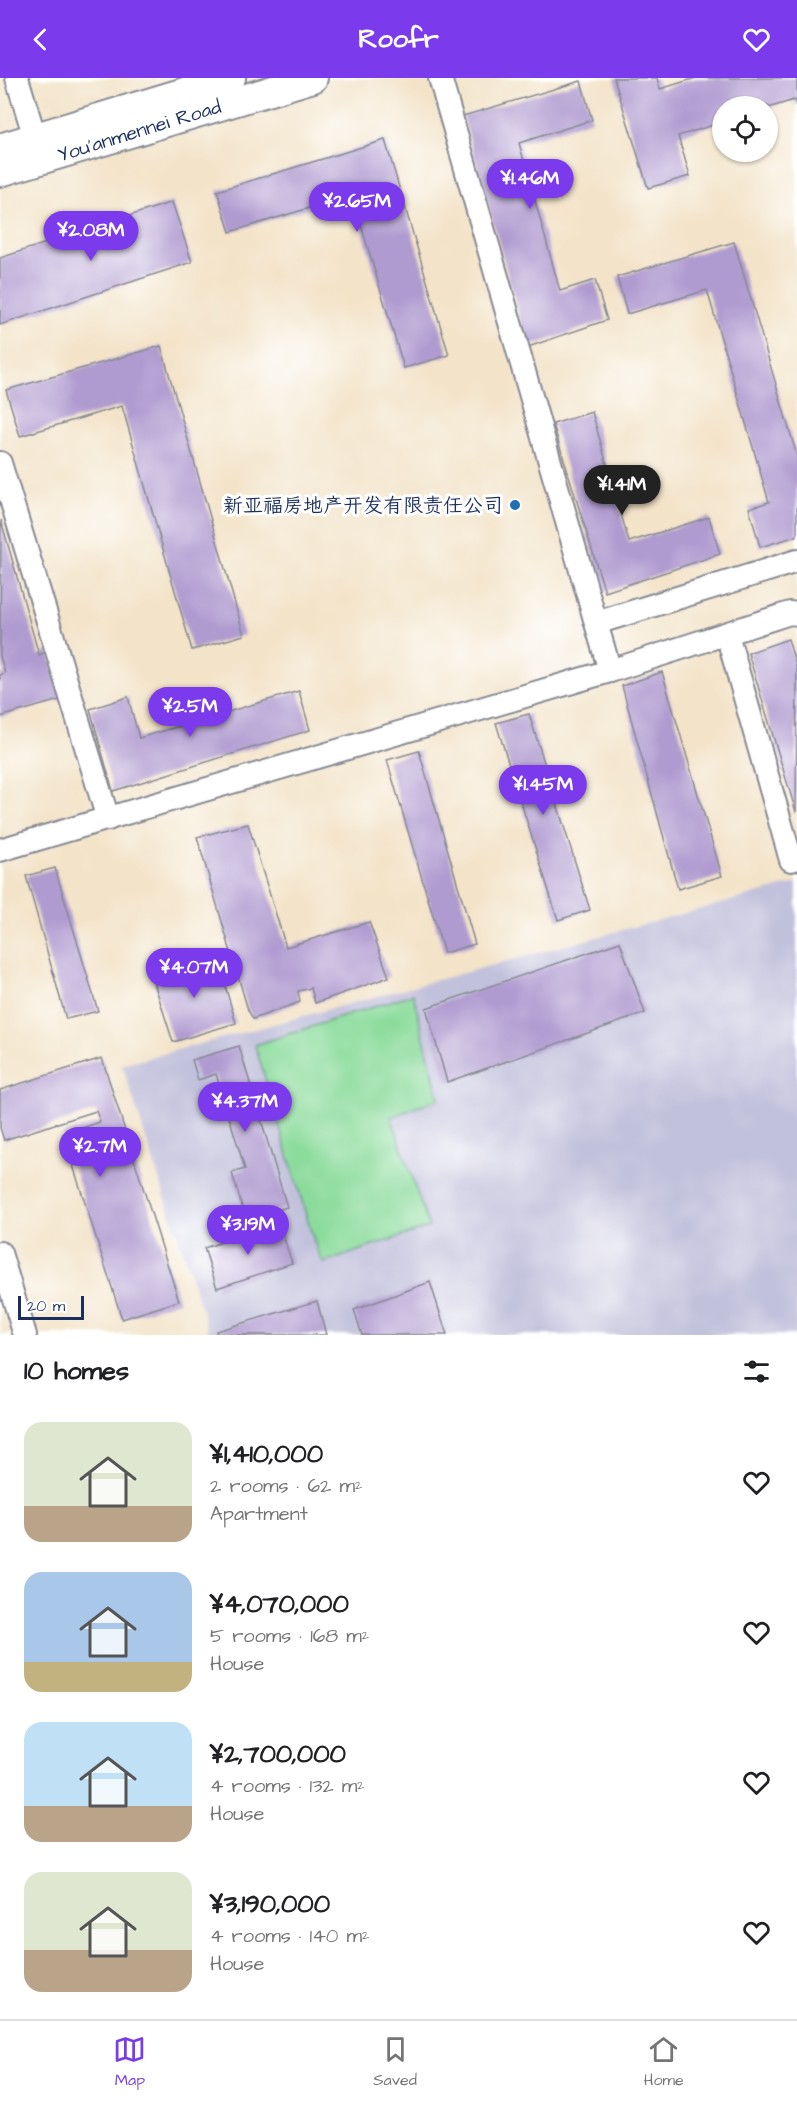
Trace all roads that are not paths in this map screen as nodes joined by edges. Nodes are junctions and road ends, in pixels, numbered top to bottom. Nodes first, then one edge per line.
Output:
1 (17, 78) edge
2 (231, 78) edge
3 (313, 78) edge
4 (440, 78) edge
5 (34, 138) junction
6 (0, 148) edge
7 (0, 172) edge
8 (0, 463) edge
9 (797, 561) edge
10 (797, 614) edge
11 (596, 623) junction
12 (727, 634) junction
13 (610, 671) junction
14 (108, 819) junction
15 (0, 850) edge
16 (797, 858) edge
17 (0, 1253) edge
18 (25, 1335) edge

1 - 5 street
2 - 5 main road, You'anmennei Road
3 - 7 main road, You'anmennei Road
4 - 11 street
5 - 6 main road, You'anmennei Road
8 - 14 street
9 - 11 street
10 - 12 street
11 - 13 street
12 - 13 street
12 - 16 street
13 - 14 street
14 - 15 street
17 - 18 street

